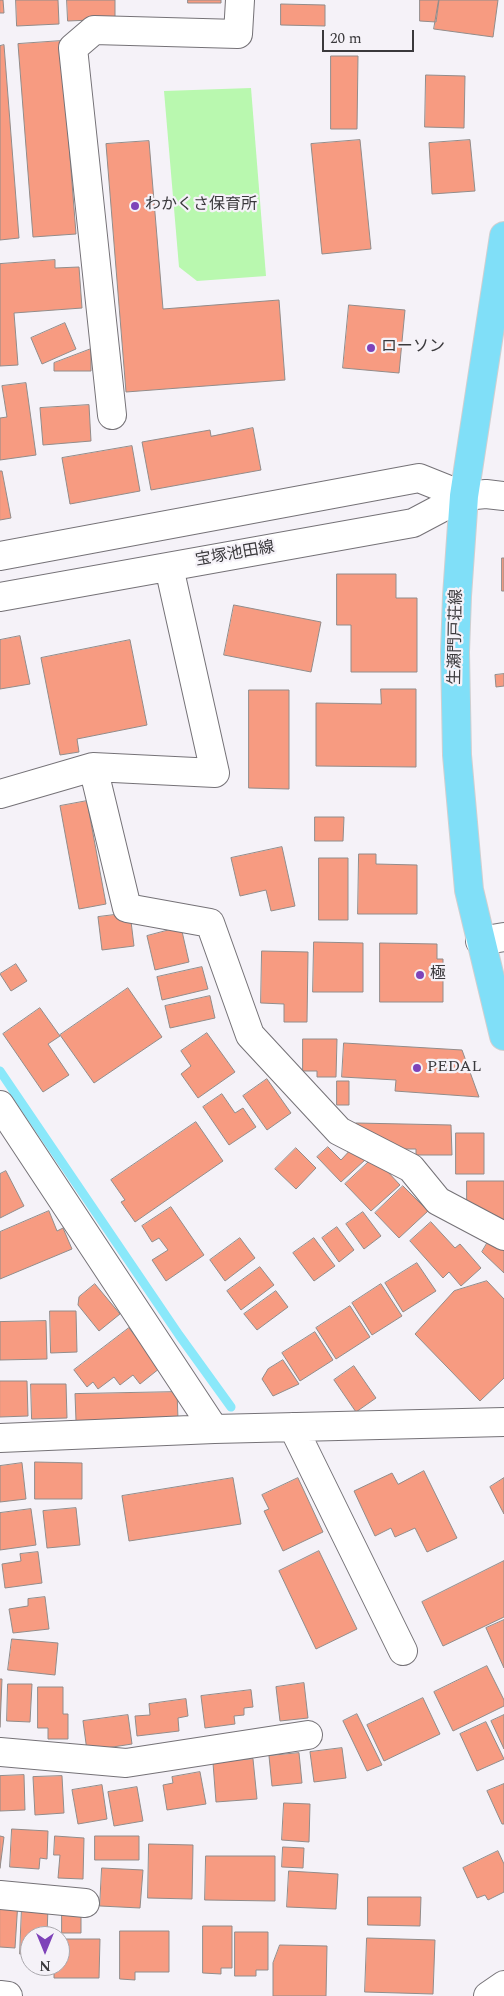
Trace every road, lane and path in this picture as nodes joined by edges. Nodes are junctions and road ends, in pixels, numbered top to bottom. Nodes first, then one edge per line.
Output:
1 (240, 0) edge
2 (504, 236) edge
3 (112, 415) dead end
4 (464, 496) junction
5 (504, 496) edge
6 (0, 556) edge
7 (170, 567) junction
8 (0, 597) edge
9 (93, 767) junction
10 (0, 794) edge
11 (492, 939) edge
12 (504, 1036) edge
13 (0, 1105) edge
14 (504, 1236) edge
15 (504, 1422) edge
16 (293, 1427) junction
17 (214, 1429) junction
18 (0, 1438) edge
19 (402, 1651) dead end
20 (308, 1735) dead end
21 (0, 1752) edge
22 (0, 1895) edge
23 (85, 1904) dead end
24 (504, 1985) edge
25 (0, 1995) edge
26 (8, 1996) edge
27 (488, 1996) edge

1 - 3 street
2 - 4 main road, 生瀬門戸荘線
4 - 5 street
4 - 6 street
4 - 7 street, 宝塚池田線
4 - 11 main road, 生瀬門戸荘線
7 - 8 street, 宝塚池田線
7 - 9 street
9 - 10 street
9 - 14 street
11 - 12 main road, 生瀬門戸荘線
13 - 17 street
15 - 16 street
16 - 17 street
16 - 19 street
17 - 18 street
20 - 21 street
22 - 23 street
24 - 27 street
25 - 26 street

